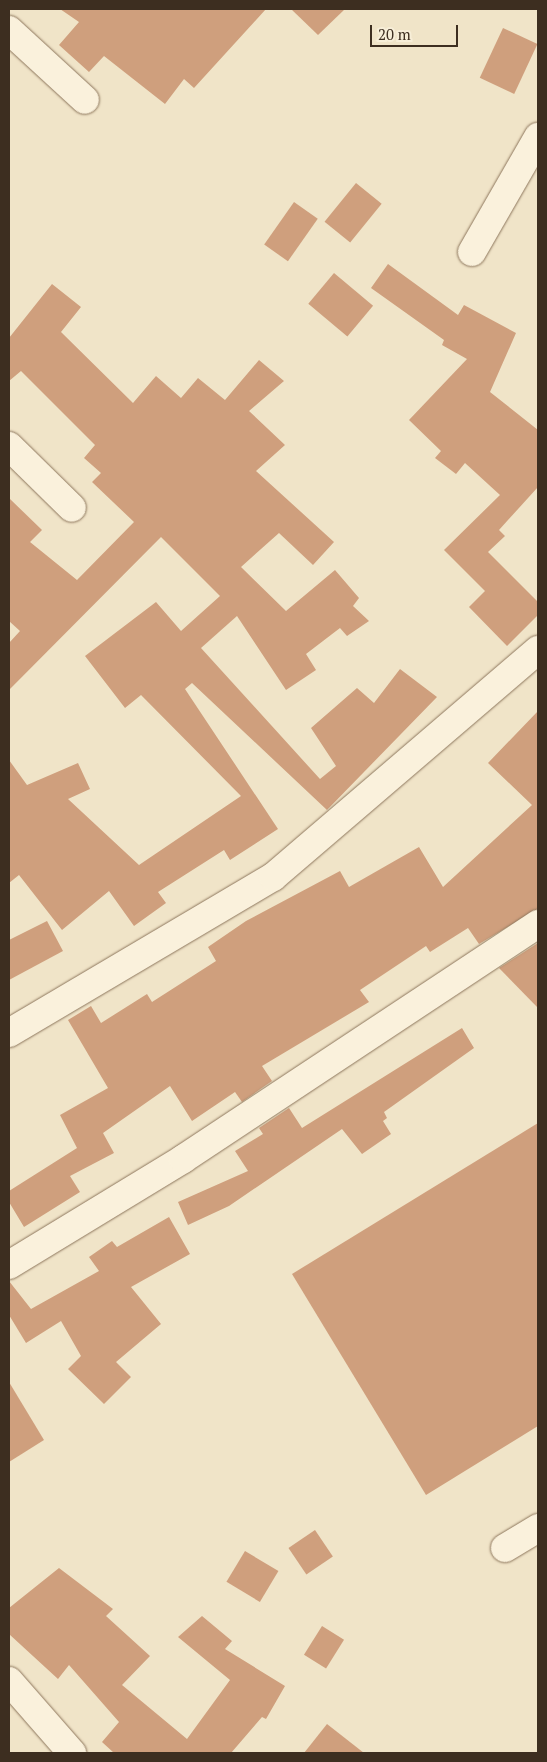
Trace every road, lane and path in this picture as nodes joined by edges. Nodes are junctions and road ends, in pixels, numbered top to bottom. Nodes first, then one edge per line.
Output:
1 (9, 30) edge
2 (85, 100) dead end
3 (538, 137) edge
4 (472, 252) dead end
5 (9, 446) edge
6 (72, 508) dead end
7 (538, 650) edge
8 (538, 924) edge
9 (9, 1033) edge
10 (9, 1265) edge
11 (538, 1528) edge
12 (505, 1548) dead end
13 (9, 1681) edge
14 (72, 1753) edge

1 - 2 street
3 - 4 street
5 - 6 street
7 - 9 street
8 - 10 street
11 - 12 street
13 - 14 street

